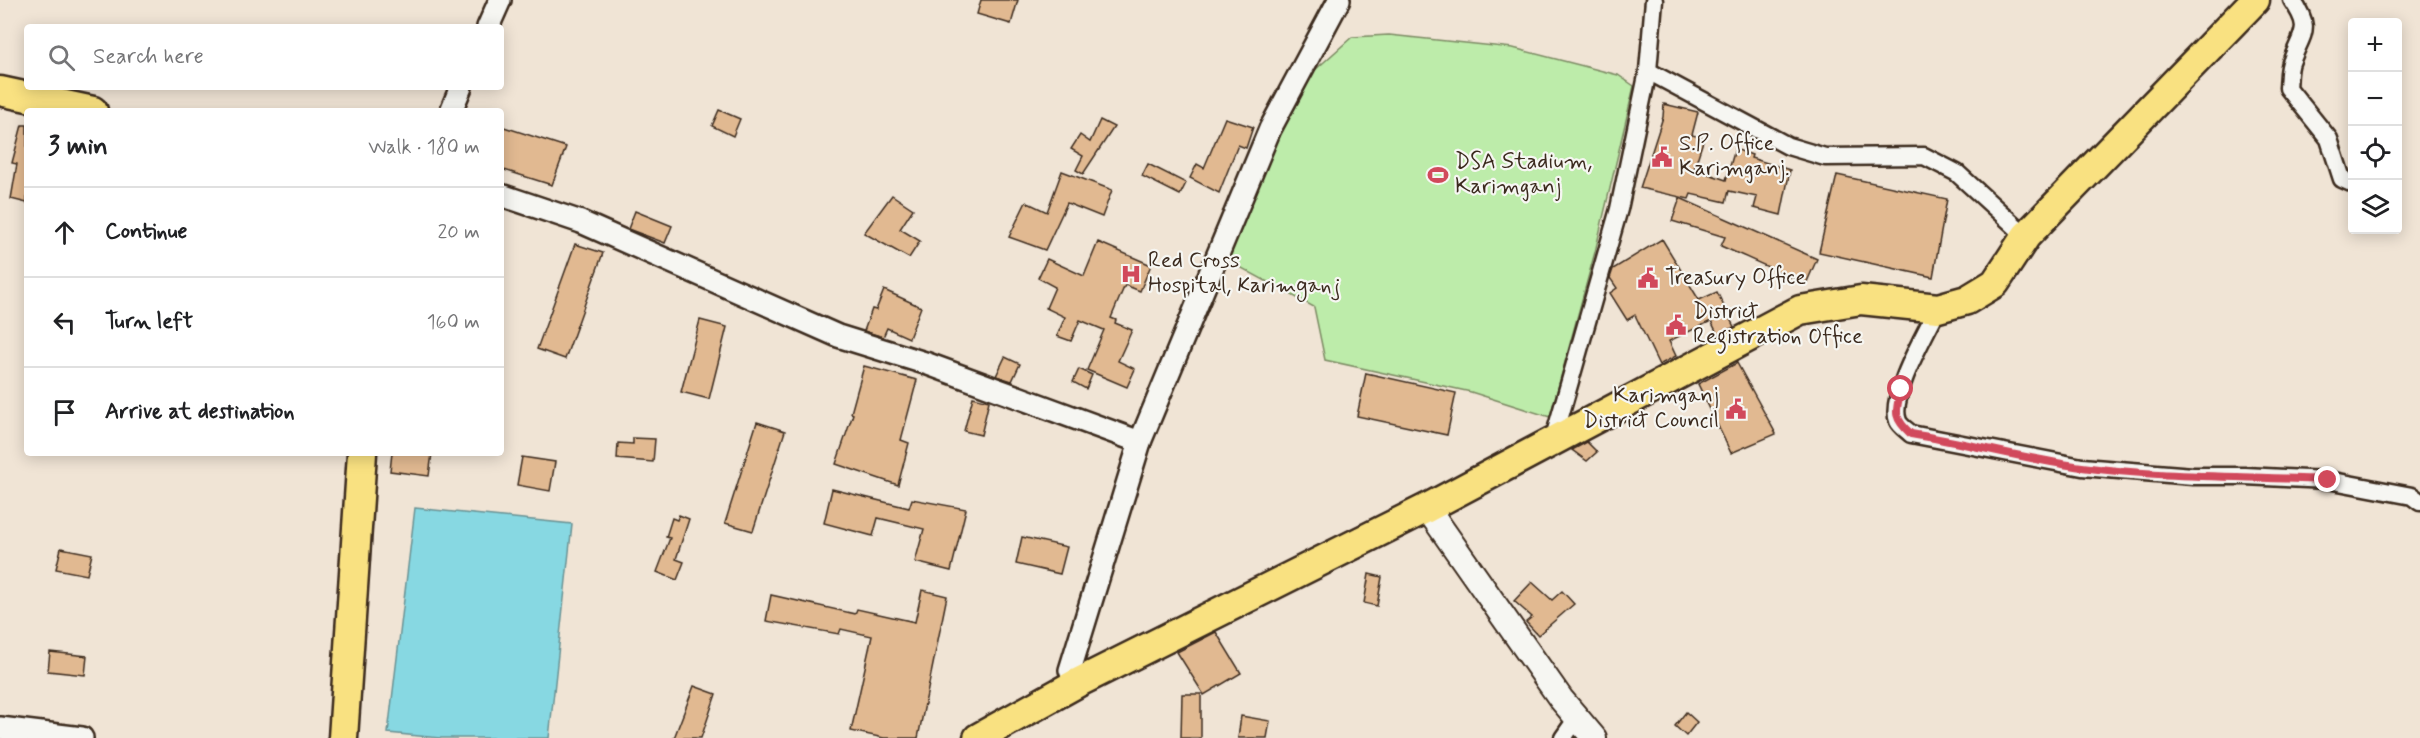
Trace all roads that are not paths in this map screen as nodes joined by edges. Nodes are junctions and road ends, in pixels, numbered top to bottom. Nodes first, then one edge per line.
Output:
1 (500, 0) edge
2 (1339, 0) edge
3 (1654, 0) edge
4 (2255, 0) edge
5 (2292, 0) edge
6 (489, 24) edge
7 (1648, 71) junction
8 (460, 90) edge
9 (0, 92) edge
10 (78, 108) edge
11 (452, 108) edge
12 (2348, 182) edge
13 (504, 196) edge
14 (2026, 236) junction
15 (1938, 308) junction
16 (1553, 441) junction
17 (1140, 442) junction
18 (362, 456) edge
19 (2420, 502) edge
20 (1427, 508) junction
21 (1077, 683) junction
22 (1577, 718) junction
23 (0, 728) edge
24 (82, 738) edge
25 (343, 738) edge
26 (978, 738) edge
27 (1563, 738) edge
28 (1594, 738) edge

1 - 6 street
2 - 17 street
3 - 7 street
4 - 14 highway
5 - 12 street
7 - 14 street
7 - 16 street
8 - 11 street
9 - 10 highway
13 - 17 street
14 - 15 highway
15 - 16 highway
15 - 19 street
16 - 20 highway
17 - 21 street
18 - 25 highway
20 - 21 highway
20 - 22 main road
21 - 26 highway
22 - 27 street
22 - 28 main road
23 - 24 street

